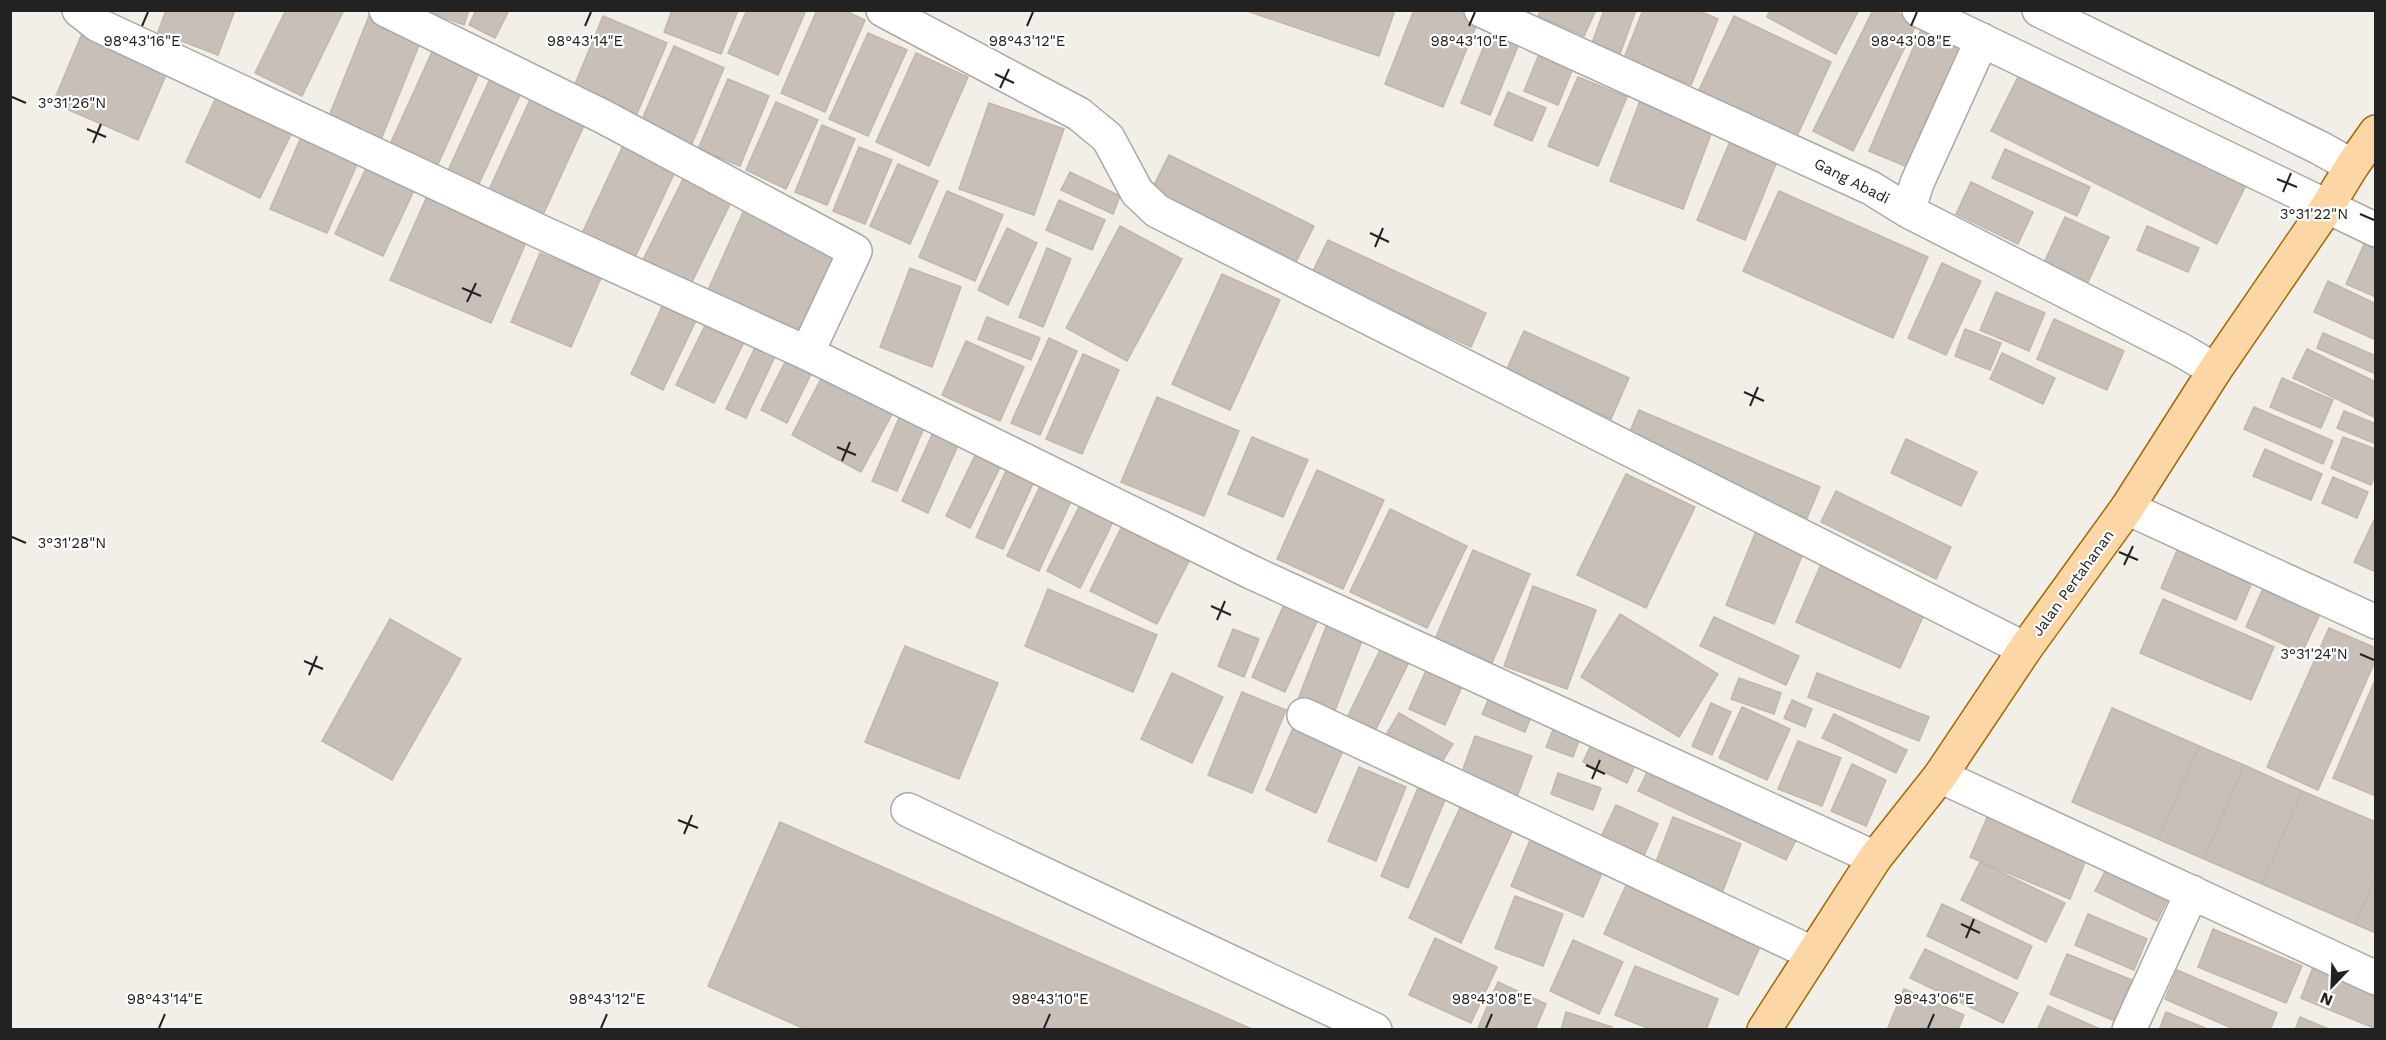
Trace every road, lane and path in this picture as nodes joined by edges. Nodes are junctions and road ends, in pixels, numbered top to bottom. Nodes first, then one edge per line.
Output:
1 (79, 10) edge
2 (386, 10) edge
3 (883, 10) edge
4 (1480, 10) edge
5 (1919, 10) edge
6 (2039, 10) edge
7 (1982, 40) junction
8 (2376, 132) edge
9 (2352, 166) junction
10 (2327, 207) junction
11 (1908, 211) junction
12 (2376, 230) edge
13 (807, 353) junction
14 (2215, 370) junction
15 (2127, 508) junction
16 (2376, 622) edge
17 (2025, 649) junction
18 (1304, 715) dead end
19 (1940, 776) junction
20 (908, 810) dead end
21 (1875, 858) junction
22 (2192, 892) junction
23 (1812, 953) junction
24 (2376, 978) edge
25 (1375, 1029) edge
26 (1764, 1029) edge
27 (2129, 1029) edge

1 - 13 street
2 - 13 street
3 - 17 street
4 - 11 street, Gang Abadi
5 - 7 street
6 - 9 street
7 - 10 street
7 - 11 street
8 - 9 main road, Jalan Pertahanan
9 - 10 main road, Jalan Pertahanan
10 - 12 street
10 - 14 main road, Jalan Pertahanan
11 - 14 street, Gang Abadi
13 - 21 street
14 - 15 main road, Jalan Pertahanan
15 - 16 street
15 - 17 main road, Jalan Pertahanan
17 - 19 main road, Jalan Pertahanan
18 - 23 street
19 - 21 main road, Jalan Pertahanan
19 - 22 street
20 - 25 street
21 - 23 main road, Jalan Pertahanan
22 - 24 street
22 - 27 street
23 - 26 main road, Jalan Pertahanan

